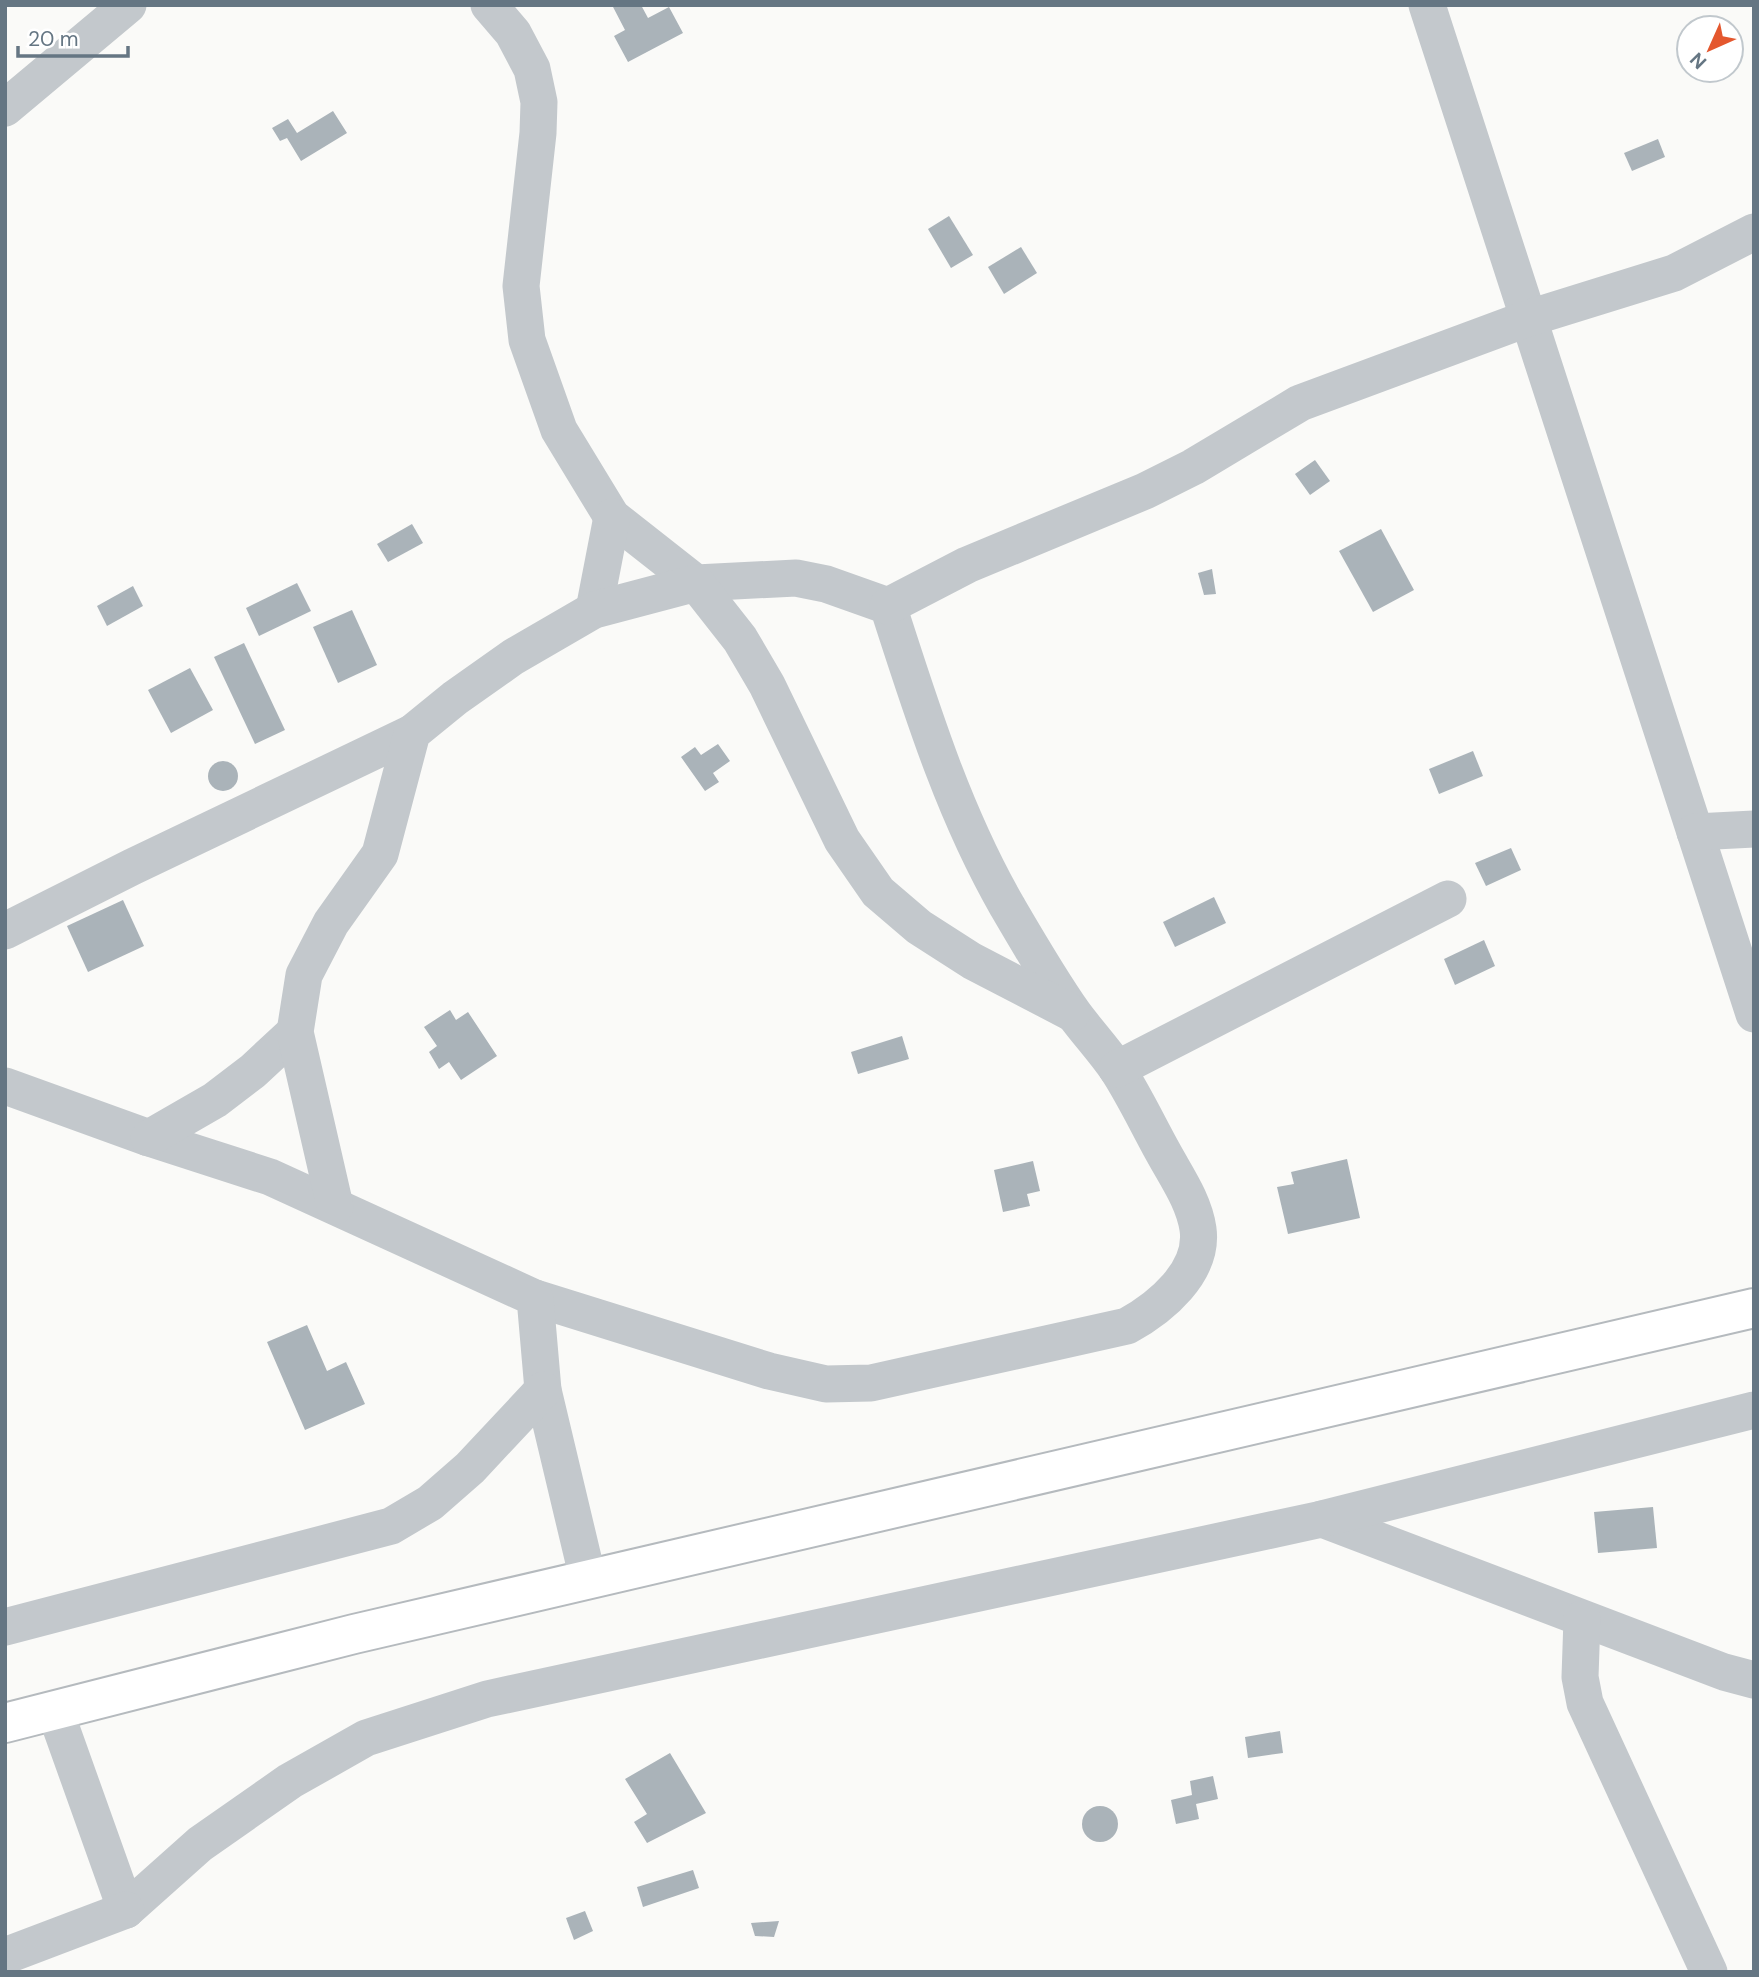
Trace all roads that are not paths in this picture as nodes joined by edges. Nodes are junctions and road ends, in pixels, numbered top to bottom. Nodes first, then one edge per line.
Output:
1 (128, 5) edge
2 (489, 5) edge
3 (1427, 5) edge
4 (520, 19) edge
5 (5, 108) edge
6 (1754, 232) edge
7 (1529, 318) junction
8 (612, 517) junction
9 (696, 583) junction
10 (888, 606) junction
11 (594, 610) junction
12 (412, 733) junction
13 (1754, 829) edge
14 (1695, 832) junction
15 (1448, 899) dead end
16 (5, 931) edge
17 (1073, 1013) junction
18 (1754, 1014) edge
19 (295, 1032) junction
20 (1117, 1069) junction
21 (5, 1086) edge
22 (149, 1138) junction
23 (335, 1206) junction
24 (535, 1297) junction
25 (1754, 1308) edge
26 (543, 1390) junction
27 (1754, 1410) edge
28 (1322, 1519) junction
29 (588, 1579) junction
30 (1582, 1619) junction
31 (5, 1627) edge
32 (1754, 1680) edge
33 (55, 1711) junction
34 (5, 1723) edge
35 (126, 1910) junction
36 (5, 1956) edge
37 (1709, 1972) edge

1 - 5 street
2 - 4 street
3 - 7 street
4 - 8 street
6 - 7 street
7 - 10 street
7 - 14 street
8 - 9 street
8 - 11 street
9 - 10 street
9 - 11 street
9 - 17 street
10 - 17 street
11 - 12 street
12 - 16 street
12 - 19 street
13 - 14 street
14 - 18 street
15 - 20 street
17 - 20 street
19 - 22 street
19 - 23 street
20 - 24 street
21 - 22 street
22 - 23 street
23 - 24 street
24 - 26 street
25 - 29 main road
26 - 29 street
26 - 31 street
27 - 28 street
28 - 30 street
28 - 35 street
29 - 33 main road
30 - 32 street
30 - 37 street
33 - 34 main road
33 - 35 street
35 - 36 street

